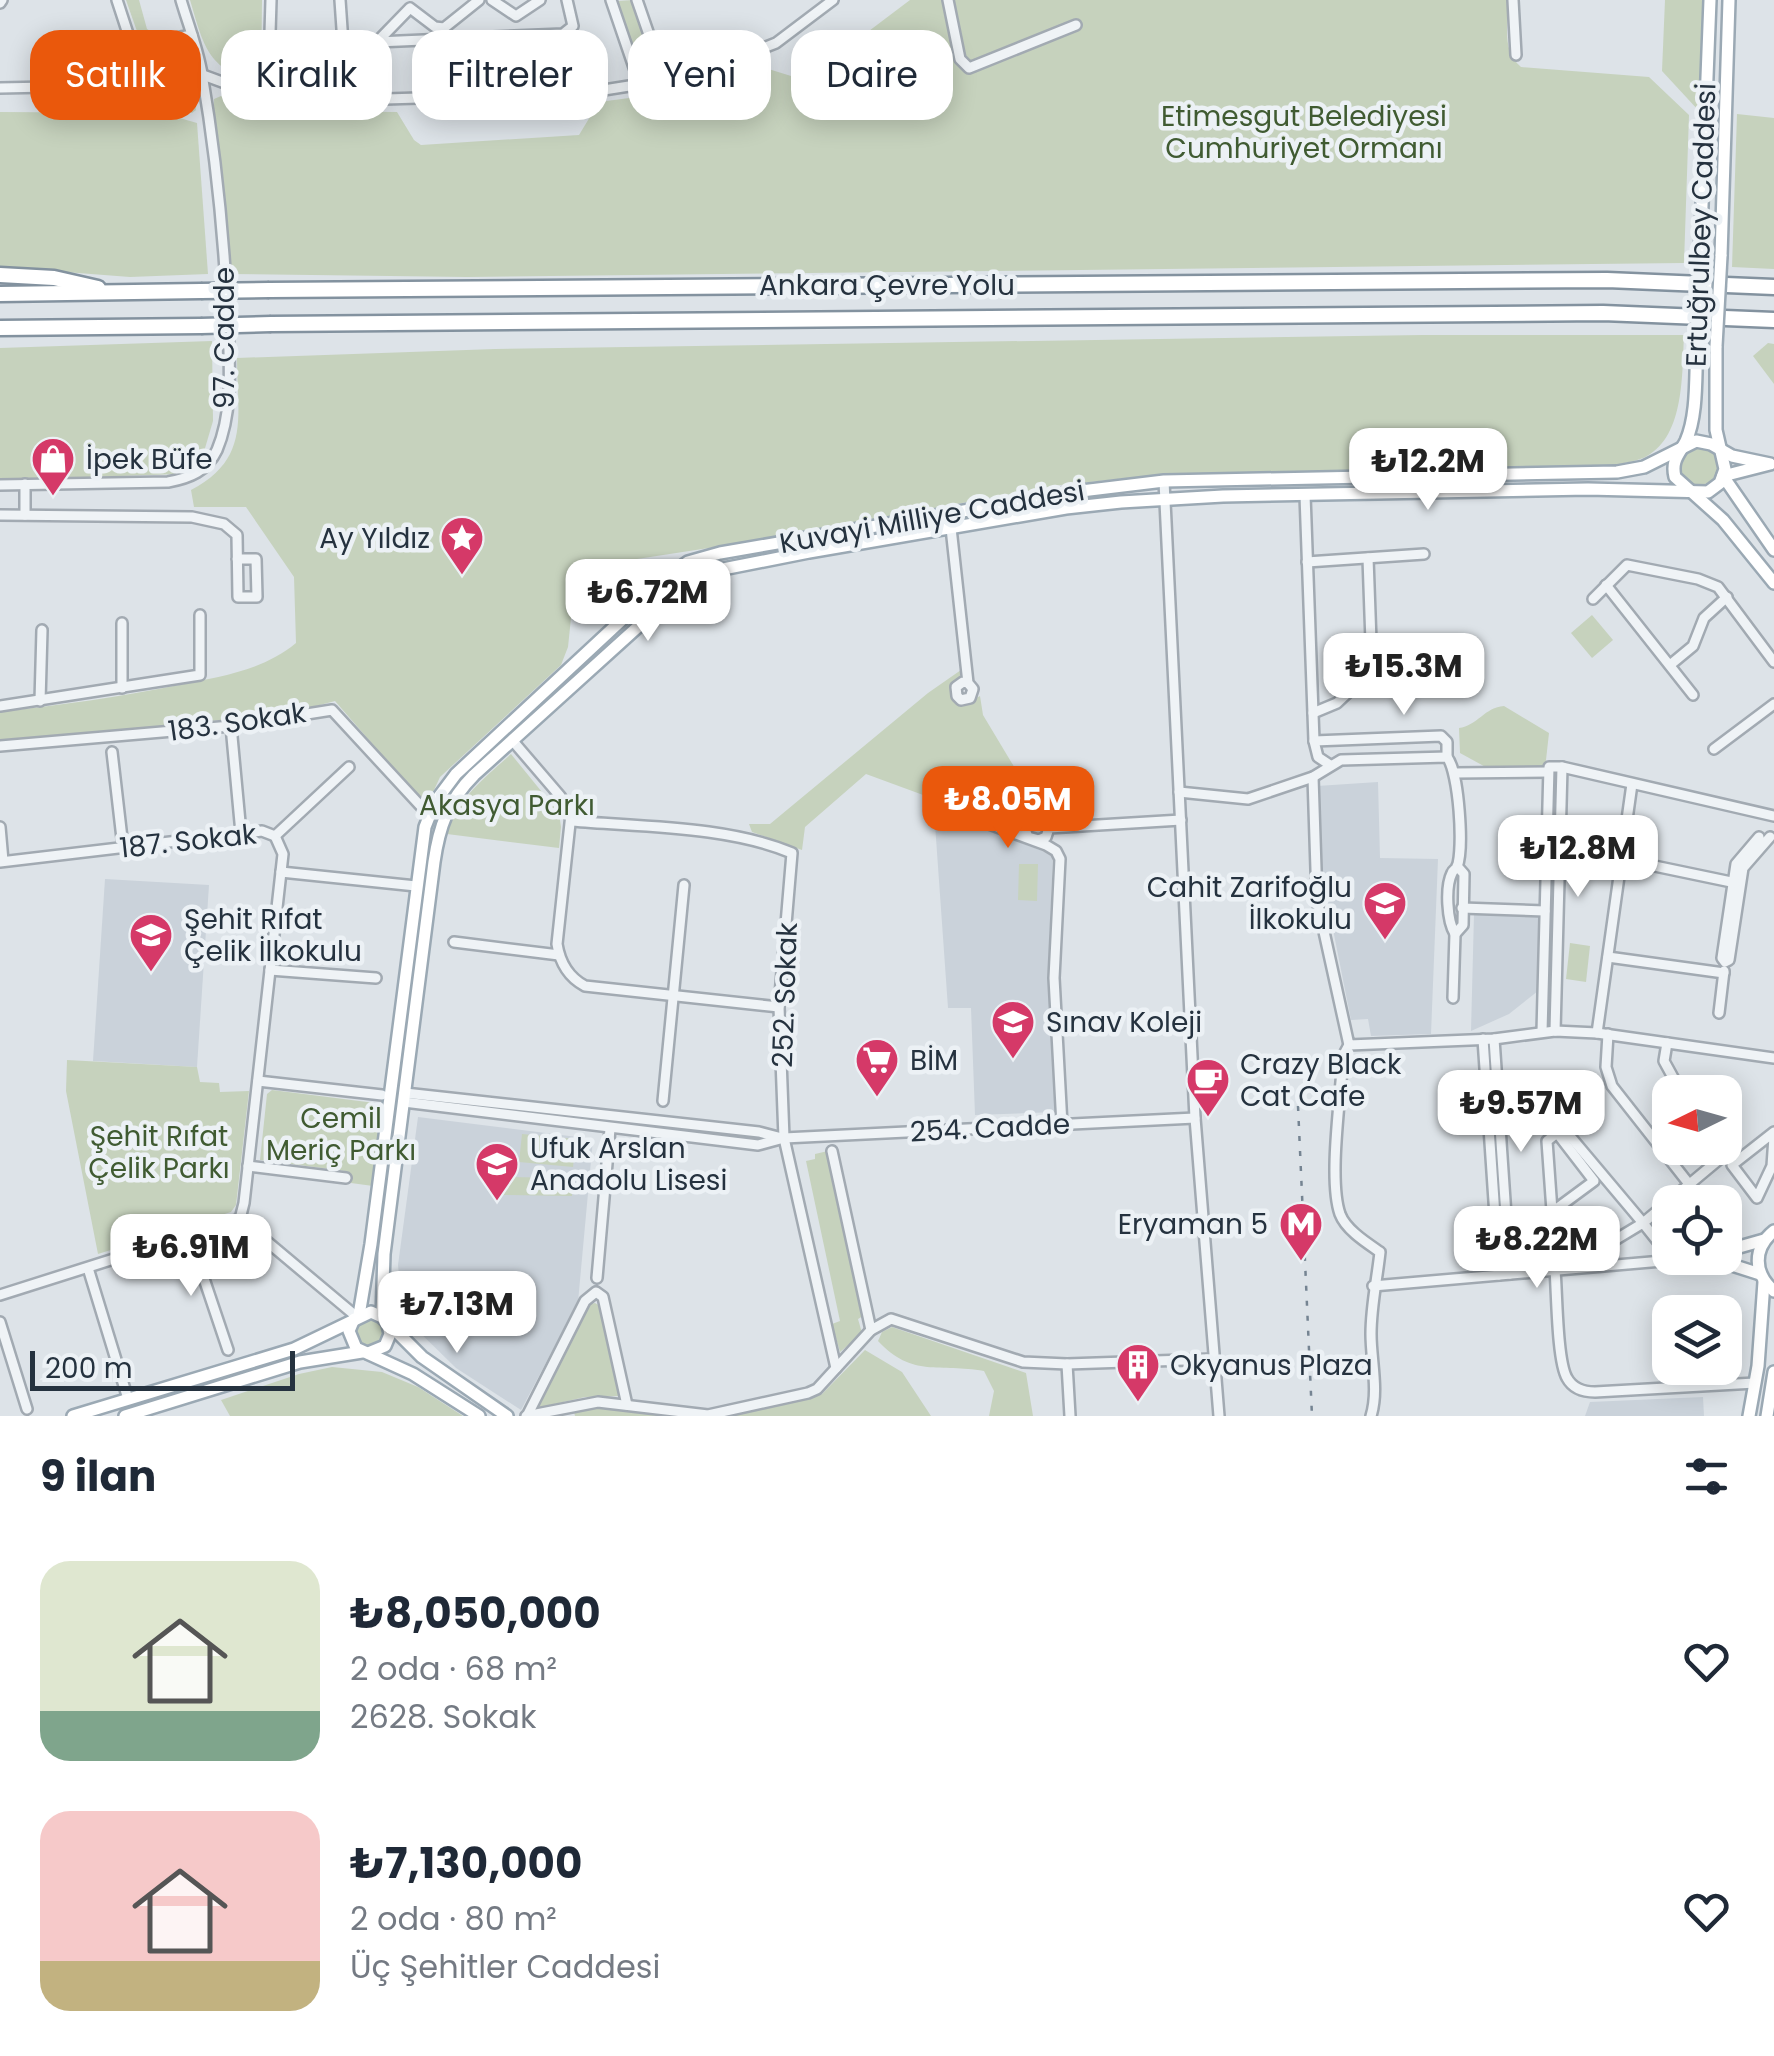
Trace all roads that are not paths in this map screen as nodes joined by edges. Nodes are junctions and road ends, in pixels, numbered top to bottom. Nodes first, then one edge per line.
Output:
1 (117, 0) edge
2 (181, 0) edge
3 (270, 0) edge
4 (340, 0) edge
5 (478, 0) edge
6 (492, 0) edge
7 (540, 0) edge
8 (567, 0) edge
9 (611, 0) edge
10 (637, 0) edge
11 (833, 0) edge
12 (948, 0) edge
13 (1514, 0) edge
14 (1710, 0) edge
15 (1729, 0) edge
16 (1076, 25) dead end
17 (127, 30) edge
18 (190, 30) edge
19 (269, 30) edge
20 (342, 30) edge
21 (389, 30) edge
22 (648, 30) edge
23 (392, 41) edge
24 (771, 44) edge
25 (628, 49) edge
26 (1516, 55) dead end
27 (201, 69) edge
28 (203, 76) junction
29 (221, 82) edge
30 (628, 86) edge
31 (30, 87) edge
32 (0, 88) edge
33 (392, 99) edge
34 (0, 275) edge
35 (1774, 287) edge
36 (123, 293) junction
37 (0, 294) edge
38 (1774, 320) edge
39 (0, 328) edge
40 (1681, 448) junction
41 (1718, 450) junction
42 (1772, 466) edge
43 (1723, 476) junction
44 (1164, 481) junction
45 (25, 484) junction
46 (0, 485) edge
47 (1692, 492) junction
48 (1304, 495) junction
49 (1165, 498) junction
50 (0, 514) edge
51 (25, 515) junction
52 (951, 528) junction
53 (1774, 550) edge
54 (1424, 554) dead end
55 (1368, 558) junction
56 (238, 559) junction
57 (1307, 562) junction
58 (1774, 583) edge
59 (1606, 585) junction
60 (1728, 598) junction
61 (1593, 599) dead end
62 (200, 616) dead end
63 (122, 623) dead end
64 (42, 630) dead end
65 (598, 642) junction
66 (608, 652) junction
67 (1774, 662) edge
68 (1670, 666) junction
69 (968, 682) dead end
70 (122, 688) junction
71 (1694, 695) dead end
72 (40, 701) junction
73 (1774, 704) edge
74 (0, 706) edge
75 (1313, 713) junction
76 (232, 726) junction
77 (512, 740) junction
78 (1314, 741) junction
79 (0, 746) edge
80 (1714, 749) dead end
81 (112, 752) dead end
82 (1448, 757) junction
83 (1330, 765) junction
84 (1562, 767) junction
85 (349, 768) dead end
86 (1548, 770) junction
87 (1456, 773) junction
88 (1313, 778) junction
89 (1632, 784) junction
90 (1179, 792) junction
91 (429, 815) junction
92 (1774, 816) edge
93 (978, 820) dead end
94 (1181, 820) junction
95 (572, 822) junction
96 (0, 827) edge
97 (1049, 828) junction
98 (240, 833) junction
99 (275, 836) junction
100 (1764, 837) dead end
101 (1032, 839) junction
102 (123, 847) junction
103 (1622, 859) junction
104 (2, 862) edge
105 (1457, 866) junction
106 (281, 872) junction
107 (1737, 883) junction
108 (684, 885) dead end
109 (416, 886) junction
110 (1449, 908) junction
111 (1463, 908) junction
112 (1545, 911) junction
113 (1455, 934) junction
114 (454, 942) dead end
115 (559, 954) junction
116 (1608, 957) junction
117 (1724, 967) junction
118 (270, 970) junction
119 (376, 978) dead end
120 (673, 996) junction
121 (1453, 998) dead end
122 (779, 1007) junction
123 (1719, 1013) dead end
124 (1555, 1031) junction
125 (1542, 1032) junction
126 (1603, 1034) junction
127 (1489, 1039) junction
128 (1667, 1043) junction
129 (1349, 1045) junction
130 (1774, 1058) edge
131 (1671, 1075) edge
132 (258, 1081) junction
133 (395, 1096) junction
134 (663, 1101) dead end
135 (1196, 1118) junction
136 (1494, 1120) junction
137 (1062, 1125) junction
138 (610, 1128) junction
139 (1774, 1135) edge
140 (784, 1138) junction
141 (832, 1151) dead end
142 (1742, 1158) edge
143 (1711, 1165) edge
144 (1732, 1165) edge
145 (248, 1166) junction
146 (346, 1178) dead end
147 (1690, 1184) junction
148 (1552, 1212) junction
149 (240, 1220) junction
150 (1643, 1223) junction
151 (1771, 1232) edge
152 (1652, 1234) edge
153 (190, 1237) junction
154 (1742, 1244) edge
155 (1652, 1260) edge
156 (88, 1268) junction
157 (1555, 1270) junction
158 (1742, 1272) edge
159 (1504, 1274) junction
160 (597, 1278) dead end
161 (1766, 1283) edge
162 (1373, 1286) junction
163 (0, 1295) edge
164 (357, 1317) junction
165 (384, 1319) junction
166 (0, 1322) edge
167 (871, 1330) junction
168 (228, 1350) dead end
169 (365, 1352) junction
170 (1214, 1359) junction
171 (1067, 1364) junction
172 (836, 1368) junction
173 (1774, 1372) edge
174 (1755, 1383) junction
175 (128, 1399) junction
176 (627, 1404) junction
177 (27, 1408) dead end
178 (1770, 1408) edge
179 (73, 1416) edge
180 (125, 1416) edge
181 (478, 1416) edge
182 (507, 1416) edge
183 (526, 1416) edge
184 (1070, 1416) edge
185 (1219, 1416) edge
186 (1371, 1416) edge
187 (1749, 1416) edge

1 - 17 street
2 - 18 street, 97. Cadde
3 - 19 street
4 - 20 street
5 - 21 street
6 - 7 street
8 - 23 street
9 - 25 street
10 - 22 street
11 - 24 street
12 - 16 street
13 - 26 street
14 - 40 main road, Ertuğrulbey Caddesi, bridge
15 - 41 main road, Ertuğrulbey Caddesi, bridge
27 - 28 street, 97. Cadde
28 - 29 street
28 - 45 street, 97. Cadde
30 - 33 street
31 - 32 street
34 - 36 highway
35 - 36 highway, Ankara Çevre Yolu, bridge
36 - 37 highway, Ankara Çevre Yolu
38 - 39 highway, Ankara Çevre Yolu, bridge
40 - 41 main road
40 - 44 main road, Kuvayi Milliye Caddesi
40 - 47 main road, Ertuğrulbey Caddesi
41 - 42 main road
41 - 43 main road, Ertuğrulbey Caddesi
42 - 43 main road
43 - 47 main road
43 - 53 main road, Ertuğrulbey Caddesi
44 - 49 street
44 - 65 main road, Kuvayi Milliye Caddesi
45 - 46 street, 97. Cadde
45 - 51 street
47 - 48 main road, Kuvayi Milliye Caddesi
47 - 58 main road, Ertuğrulbey Caddesi
48 - 49 main road, Kuvayi Milliye Caddesi
48 - 57 street
49 - 52 main road, Kuvayi Milliye Caddesi
49 - 90 street
50 - 51 street
51 - 56 street
52 - 66 main road, Kuvayi Milliye Caddesi
52 - 69 street
54 - 55 street
55 - 57 street
55 - 75 street
56 - 56 street
57 - 75 street
59 - 60 street
59 - 61 street
59 - 68 street
60 - 67 street
60 - 68 street
62 - 70 street
63 - 70 street
64 - 72 street
65 - 66 main road
65 - 91 main road, Kuvayi Milliye Caddesi
66 - 77 main road, Kuvayi Milliye Caddesi
68 - 71 street
70 - 72 street
72 - 74 street
73 - 80 street
75 - 78 street
76 - 79 street, 183. Sokak
76 - 91 street, 183. Sokak
76 - 98 street
77 - 95 street
77 - 133 main road, Kuvayi Milliye Caddesi
78 - 82 street
78 - 83 street
81 - 102 street
82 - 83 street
82 - 87 street
83 - 88 street
84 - 86 street
84 - 89 street
84 - 124 street
85 - 99 street, 187. Sokak
86 - 87 street
86 - 112 street
87 - 105 street
88 - 90 street
88 - 129 street
89 - 92 street
89 - 103 street
90 - 94 street
91 - 109 main road, Kuvayi Milliye Caddesi
93 - 101 street
94 - 97 street
94 - 135 street
95 - 115 street
95 - 122 street, 252. Sokak
96 - 104 street
97 - 101 street
97 - 101 street
98 - 99 street, 187. Sokak
98 - 102 street, 187. Sokak
99 - 106 street
100 - 107 street
101 - 137 street
102 - 104 street, 187. Sokak
103 - 107 street
103 - 116 street
105 - 110 street
105 - 111 street
106 - 109 street
106 - 118 street
107 - 117 street
108 - 120 street
109 - 133 main road, Kuvayi Milliye Caddesi
110 - 111 street
110 - 113 street
111 - 112 street
111 - 113 street
112 - 125 street
113 - 121 street
114 - 115 street
115 - 120 street
116 - 117 street
116 - 126 street
117 - 123 street
118 - 119 street
118 - 132 street
120 - 122 street
120 - 134 street
122 - 140 street, 252. Sokak
124 - 125 street
124 - 126 street
125 - 127 street
126 - 128 street
126 - 147 street
127 - 129 street
127 - 136 street
128 - 130 street
128 - 131 street
129 - 162 street
132 - 133 street
132 - 145 street
133 - 138 street
133 - 140 street
133 - 164 main road, Kuvayi Milliye Caddesi
133 - 165 main road, Kuvayi Milliye Caddesi
135 - 137 street, 254. Cadde
135 - 170 street
136 - 150 street
136 - 159 street
137 - 140 street, 254. Cadde
138 - 140 street
138 - 160 street
139 - 142 street
139 - 144 street
140 - 172 street, 252. Sokak
141 - 167 street
143 - 147 street
145 - 146 street
145 - 149 street
147 - 150 street
148 - 148 street
148 - 150 street
149 - 153 street
149 - 164 street
150 - 152 street
151 - 154 main road
151 - 161 main road
153 - 156 street
153 - 168 street
155 - 157 street
156 - 163 street
156 - 175 street
157 - 159 street
157 - 174 street
158 - 161 main road
159 - 162 street
161 - 174 main road
162 - 186 street
164 - 165 main road
164 - 169 main road
164 - 175 main road
165 - 169 main road
165 - 182 main road
166 - 177 street
167 - 171 street
167 - 172 street
169 - 180 main road
169 - 181 main road
170 - 171 street
170 - 185 street
171 - 184 street
172 - 176 street
173 - 178 main road
174 - 187 main road
175 - 179 main road
176 - 183 street
176 - 183 street

